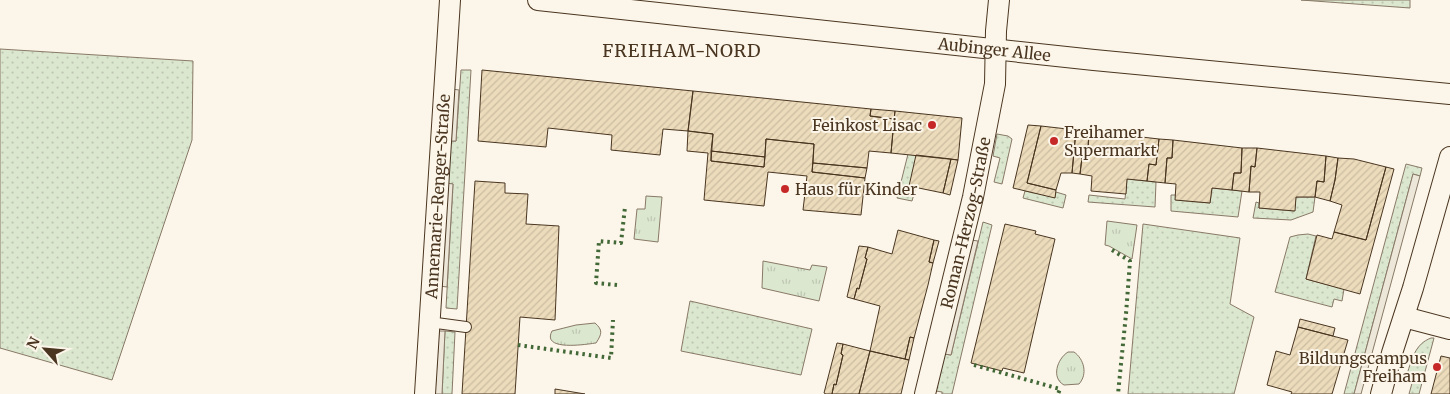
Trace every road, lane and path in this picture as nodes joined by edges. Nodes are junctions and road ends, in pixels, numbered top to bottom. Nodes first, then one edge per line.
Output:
1 (450, 0) edge
2 (538, 0) edge
3 (999, 0) edge
4 (996, 50) junction
5 (1450, 94) edge
6 (1450, 157) edge
7 (1404, 317) junction
8 (429, 322) junction
9 (466, 327) dead end
10 (1450, 329) edge
11 (425, 394) edge
12 (925, 394) edge
13 (1381, 394) edge

1 - 8 street, Annemarie-Renger-Straße
2 - 4 street, Aubinger Allee
3 - 4 street, Roman-Herzog-Straße
4 - 5 street, Aubinger Allee
4 - 12 street, Roman-Herzog-Straße
6 - 7 street
7 - 10 street
7 - 13 street
8 - 9 lane
8 - 11 street, Annemarie-Renger-Straße

